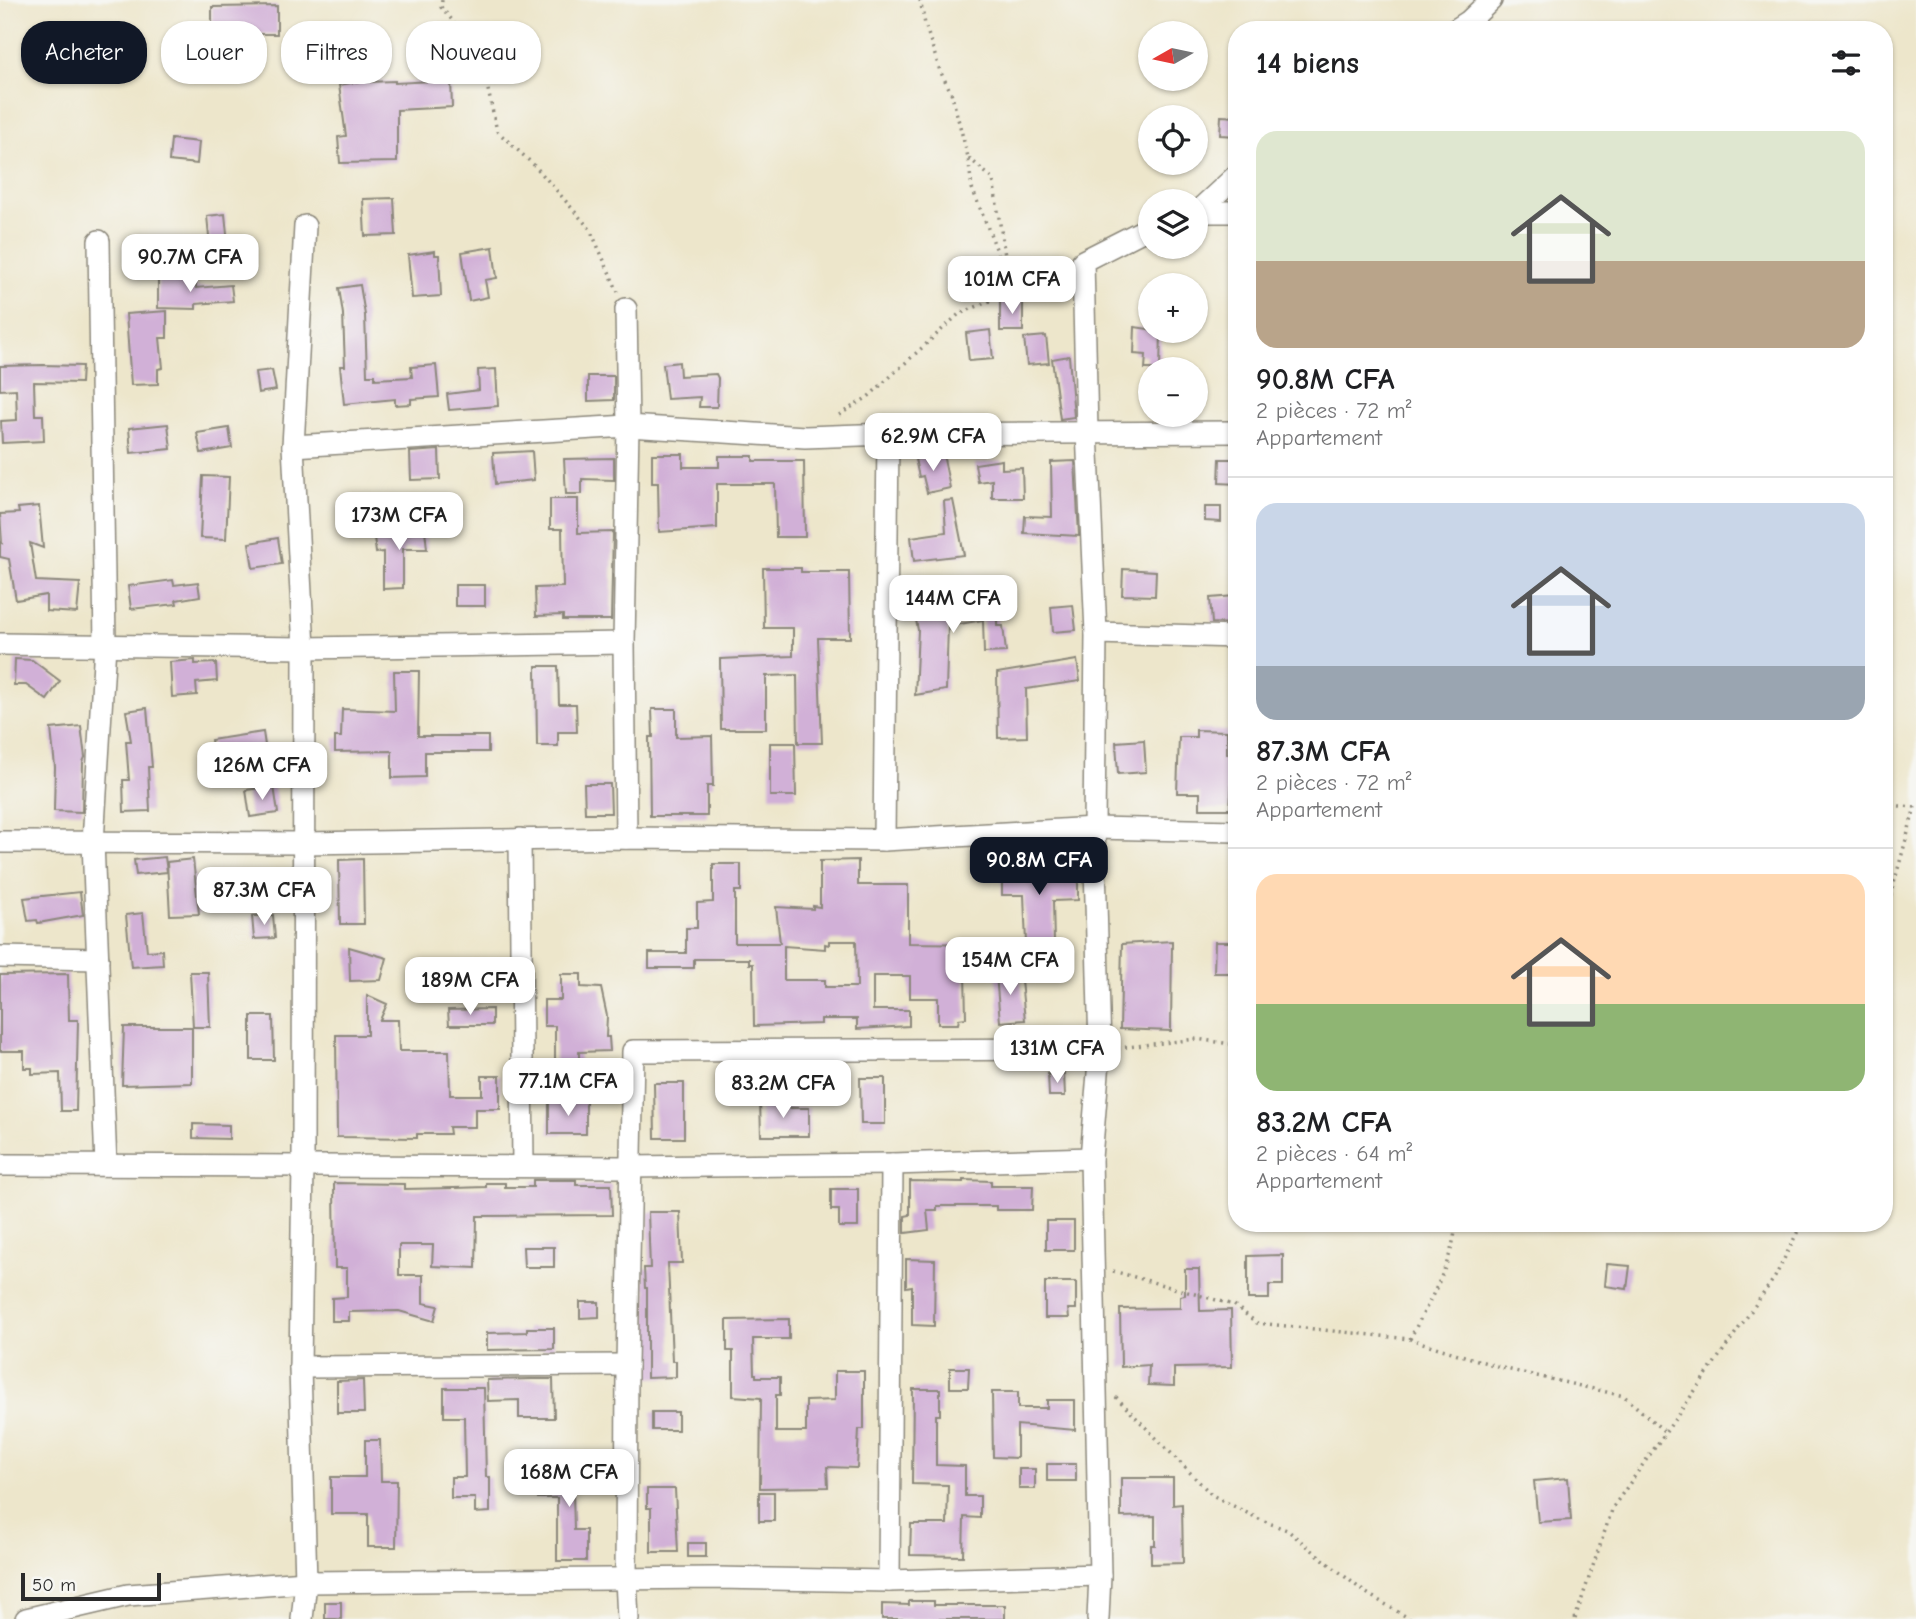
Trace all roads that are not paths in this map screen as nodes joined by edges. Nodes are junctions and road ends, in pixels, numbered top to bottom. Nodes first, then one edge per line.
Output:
1 (1491, 0) edge
2 (1470, 21) edge
3 (1228, 183) edge
4 (1208, 202) edge
5 (1208, 212) edge
6 (1228, 212) edge
7 (304, 226) dead end
8 (1138, 233) edge
9 (99, 241) dead end
10 (626, 309) road end
11 (628, 426) junction
12 (1087, 431) junction
13 (1228, 432) edge
14 (888, 434) junction
15 (293, 446) junction
16 (1096, 633) junction
17 (1228, 636) edge
18 (624, 643) junction
19 (0, 644) edge
20 (105, 645) junction
21 (304, 648) junction
22 (1094, 828) junction
23 (1228, 831) edge
24 (626, 838) junction
25 (520, 839) junction
26 (884, 841) junction
27 (0, 842) edge
28 (93, 842) junction
29 (303, 843) junction
30 (0, 957) edge
31 (98, 959) junction
32 (1100, 1049) junction
33 (1091, 1158) junction
34 (892, 1164) junction
35 (0, 1165) edge
36 (106, 1165) junction
37 (303, 1166) junction
38 (523, 1166) junction
39 (630, 1167) junction
40 (627, 1365) junction
41 (300, 1367) junction
42 (1100, 1575) junction
43 (626, 1579) junction
44 (889, 1581) junction
45 (306, 1582) junction
46 (26, 1619) edge
47 (302, 1619) edge
48 (628, 1619) edge
49 (1098, 1619) edge

1 - 2 street
3 - 4 street
5 - 6 street
7 - 15 street
8 - 12 street
9 - 20 street
10 - 11 street
11 - 14 street
11 - 15 street
11 - 18 street
12 - 13 street
12 - 14 street
12 - 16 street
14 - 26 street
15 - 21 street
16 - 17 street
16 - 22 street
18 - 21 street
18 - 24 street
19 - 20 street
20 - 21 street
20 - 28 street
21 - 29 street
22 - 23 street
22 - 26 street
22 - 32 street
24 - 25 street
24 - 26 street
25 - 29 street
25 - 38 street
27 - 28 street
28 - 29 street
28 - 31 street
29 - 37 street
30 - 31 street
31 - 36 street
32 - 33 street
32 - 39 street
33 - 34 street
33 - 42 street
34 - 39 street
34 - 44 street
35 - 36 street
36 - 37 street
37 - 38 street
37 - 41 street
38 - 39 street
39 - 40 street
40 - 41 street
40 - 43 street
41 - 45 street
42 - 44 street
42 - 49 street
43 - 44 street
43 - 45 street
43 - 48 street
45 - 46 street
45 - 47 street

